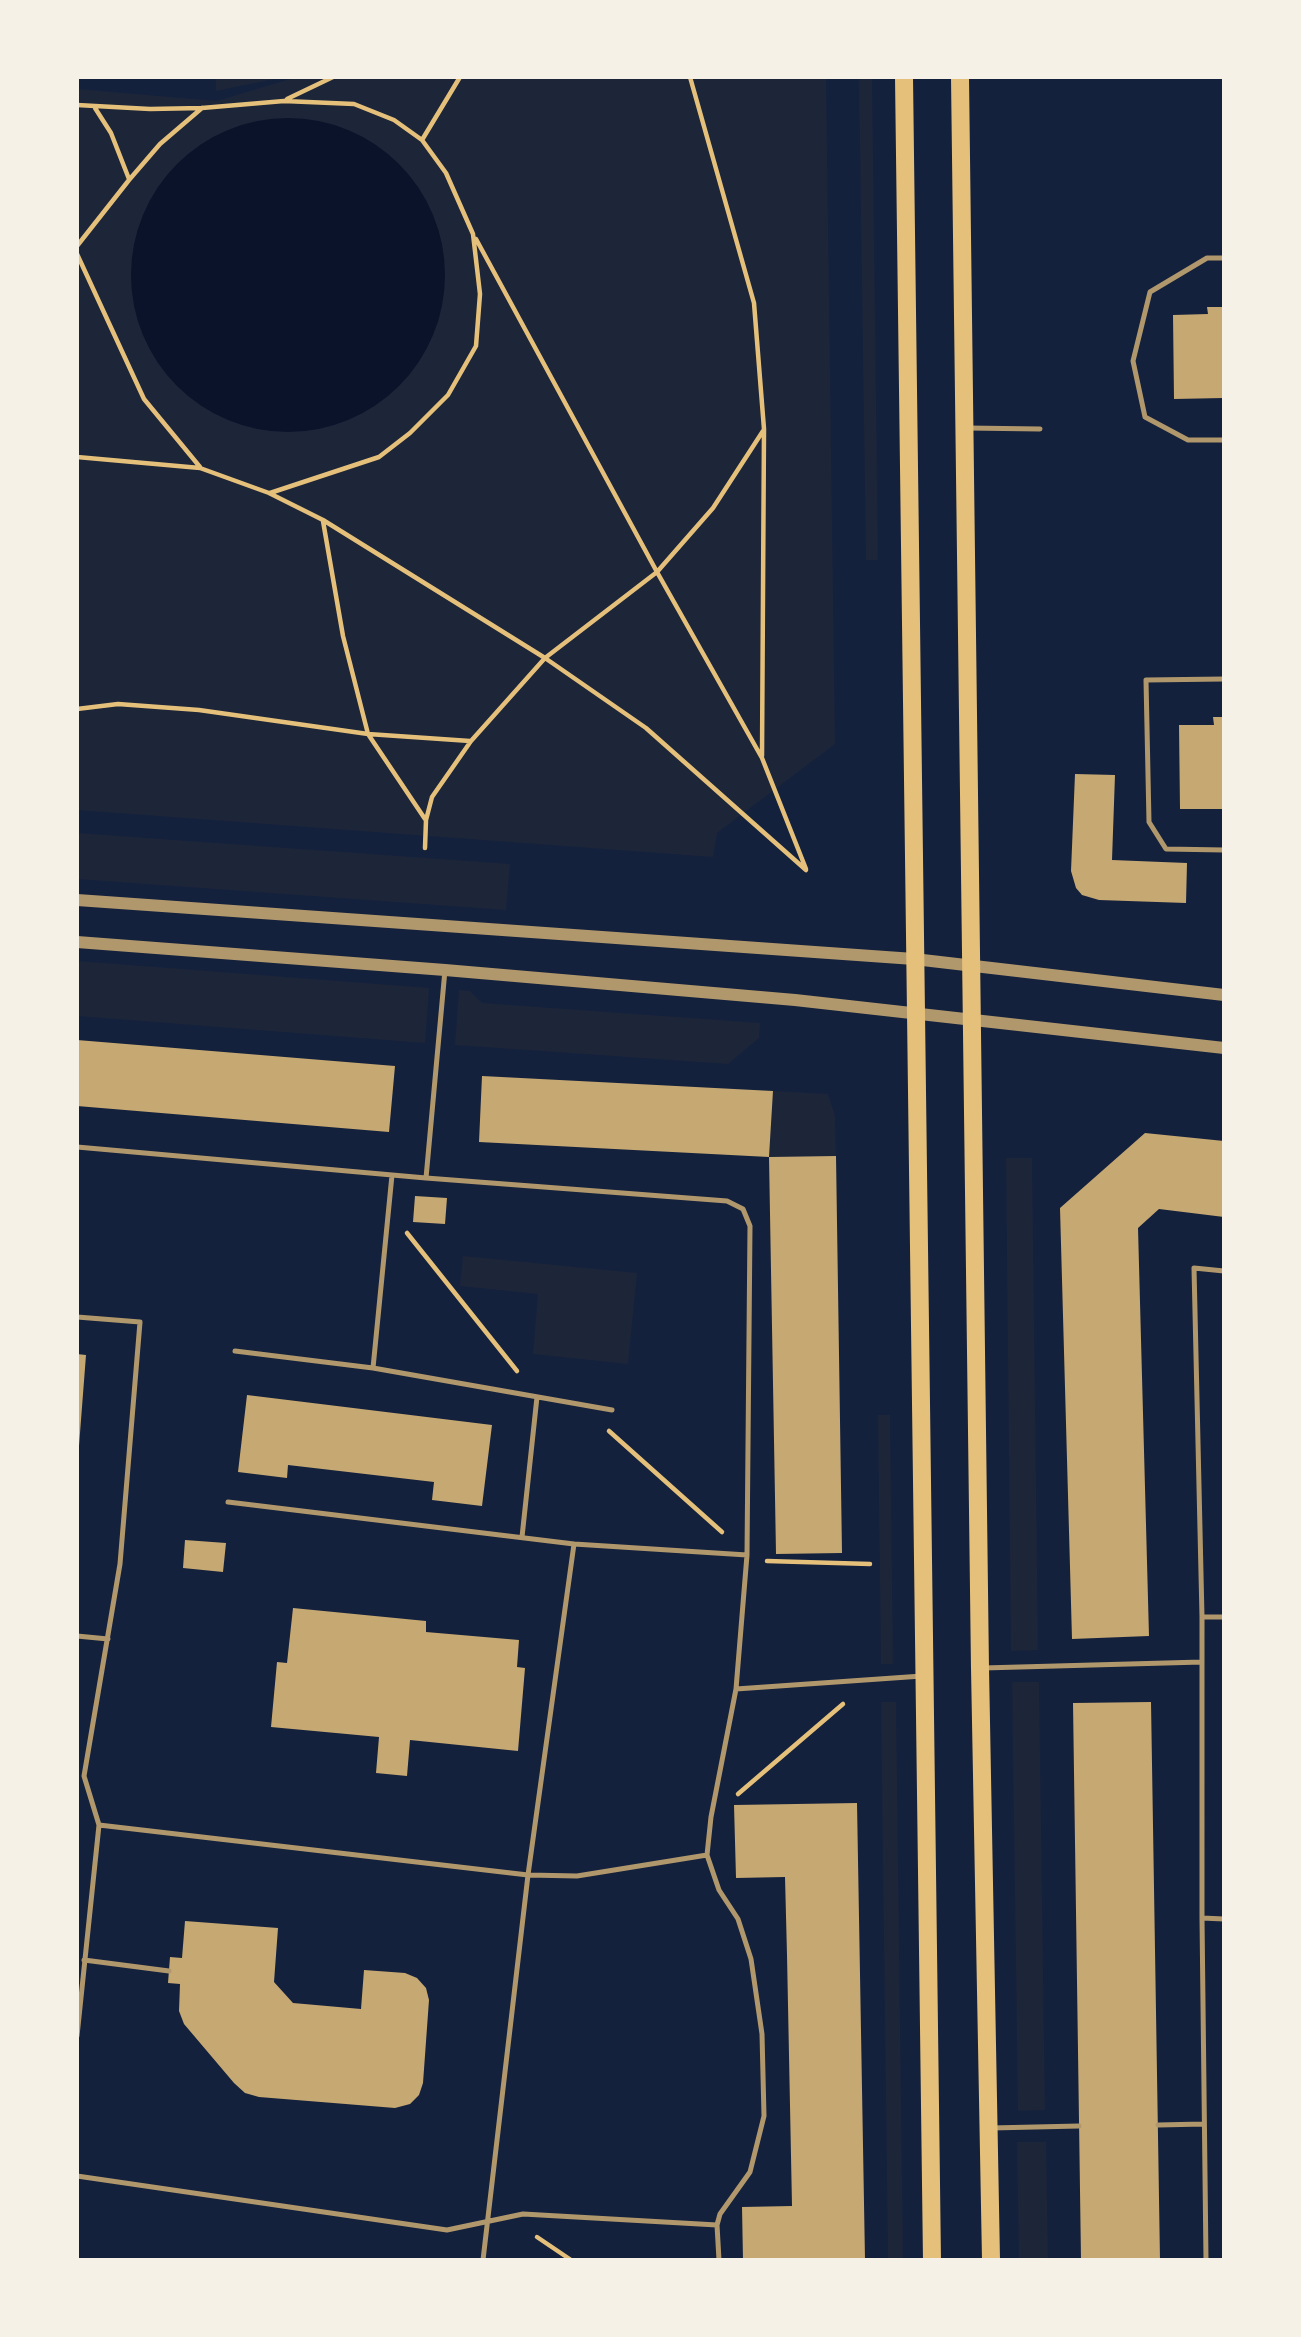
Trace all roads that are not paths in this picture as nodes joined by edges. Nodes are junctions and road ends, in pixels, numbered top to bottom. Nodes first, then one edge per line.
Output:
1 (904, 77) edge
2 (960, 77) edge
3 (1224, 258) edge
4 (964, 428) junction
5 (1040, 429) dead end
6 (1224, 440) edge
7 (1224, 679) edge
8 (1224, 850) edge
9 (77, 900) edge
10 (77, 942) edge
11 (914, 959) junction
12 (970, 966) junction
13 (444, 970) junction
14 (1224, 995) edge
15 (915, 1014) junction
16 (971, 1020) junction
17 (1224, 1048) edge
18 (77, 1147) edge
19 (392, 1175) junction
20 (426, 1178) junction
21 (1224, 1271) edge
22 (77, 1317) edge
23 (235, 1351) dead end
24 (373, 1368) junction
25 (537, 1397) junction
26 (612, 1410) dead end
27 (228, 1502) dead end
28 (522, 1537) junction
29 (574, 1544) junction
30 (747, 1555) junction
31 (1202, 1617) junction
32 (1224, 1617) edge
33 (77, 1636) edge
34 (108, 1639) junction
35 (1202, 1662) junction
36 (980, 1668) junction
37 (925, 1676) junction
38 (736, 1689) junction
39 (99, 1825) junction
40 (707, 1855) junction
41 (528, 1875) junction
42 (1202, 1918) junction
43 (1224, 1919) edge
44 (85, 1960) junction
45 (169, 1971) dead end
46 (79, 1989) edge
47 (77, 2036) edge
48 (1204, 2124) junction
49 (1158, 2125) dead end
50 (1079, 2126) dead end
51 (988, 2128) junction
52 (77, 2176) edge
53 (486, 2222) junction
54 (716, 2225) junction
55 (483, 2260) edge
56 (719, 2260) edge
57 (932, 2260) edge
58 (990, 2260) edge
59 (1206, 2260) edge

1 - 11 main road
2 - 4 main road
3 - 6 lane
4 - 5 lane
4 - 12 main road
7 - 8 lane
9 - 11 street
10 - 13 street
11 - 12 street
11 - 15 main road
12 - 14 street
12 - 16 main road
13 - 15 street
13 - 20 lane
15 - 16 street
15 - 37 main road
16 - 17 street
16 - 36 main road
18 - 19 lane
19 - 20 lane
19 - 24 lane
20 - 30 lane
21 - 31 lane
22 - 34 lane
23 - 24 lane
24 - 25 lane
25 - 26 lane
25 - 28 lane
27 - 28 lane
28 - 29 lane
29 - 30 lane
29 - 41 lane
30 - 38 lane
31 - 32 lane
31 - 35 lane
33 - 34 lane
34 - 39 lane
35 - 36 lane
35 - 42 lane
36 - 51 main road
37 - 38 lane
37 - 57 main road
38 - 40 lane
39 - 41 lane
39 - 44 lane
40 - 41 lane
40 - 54 lane
41 - 53 lane
42 - 43 lane
42 - 48 lane
44 - 45 lane
44 - 46 lane
46 - 47 lane
48 - 49 lane
48 - 59 lane
50 - 51 lane
51 - 58 main road
52 - 53 lane
53 - 54 lane
53 - 55 lane
54 - 56 lane

